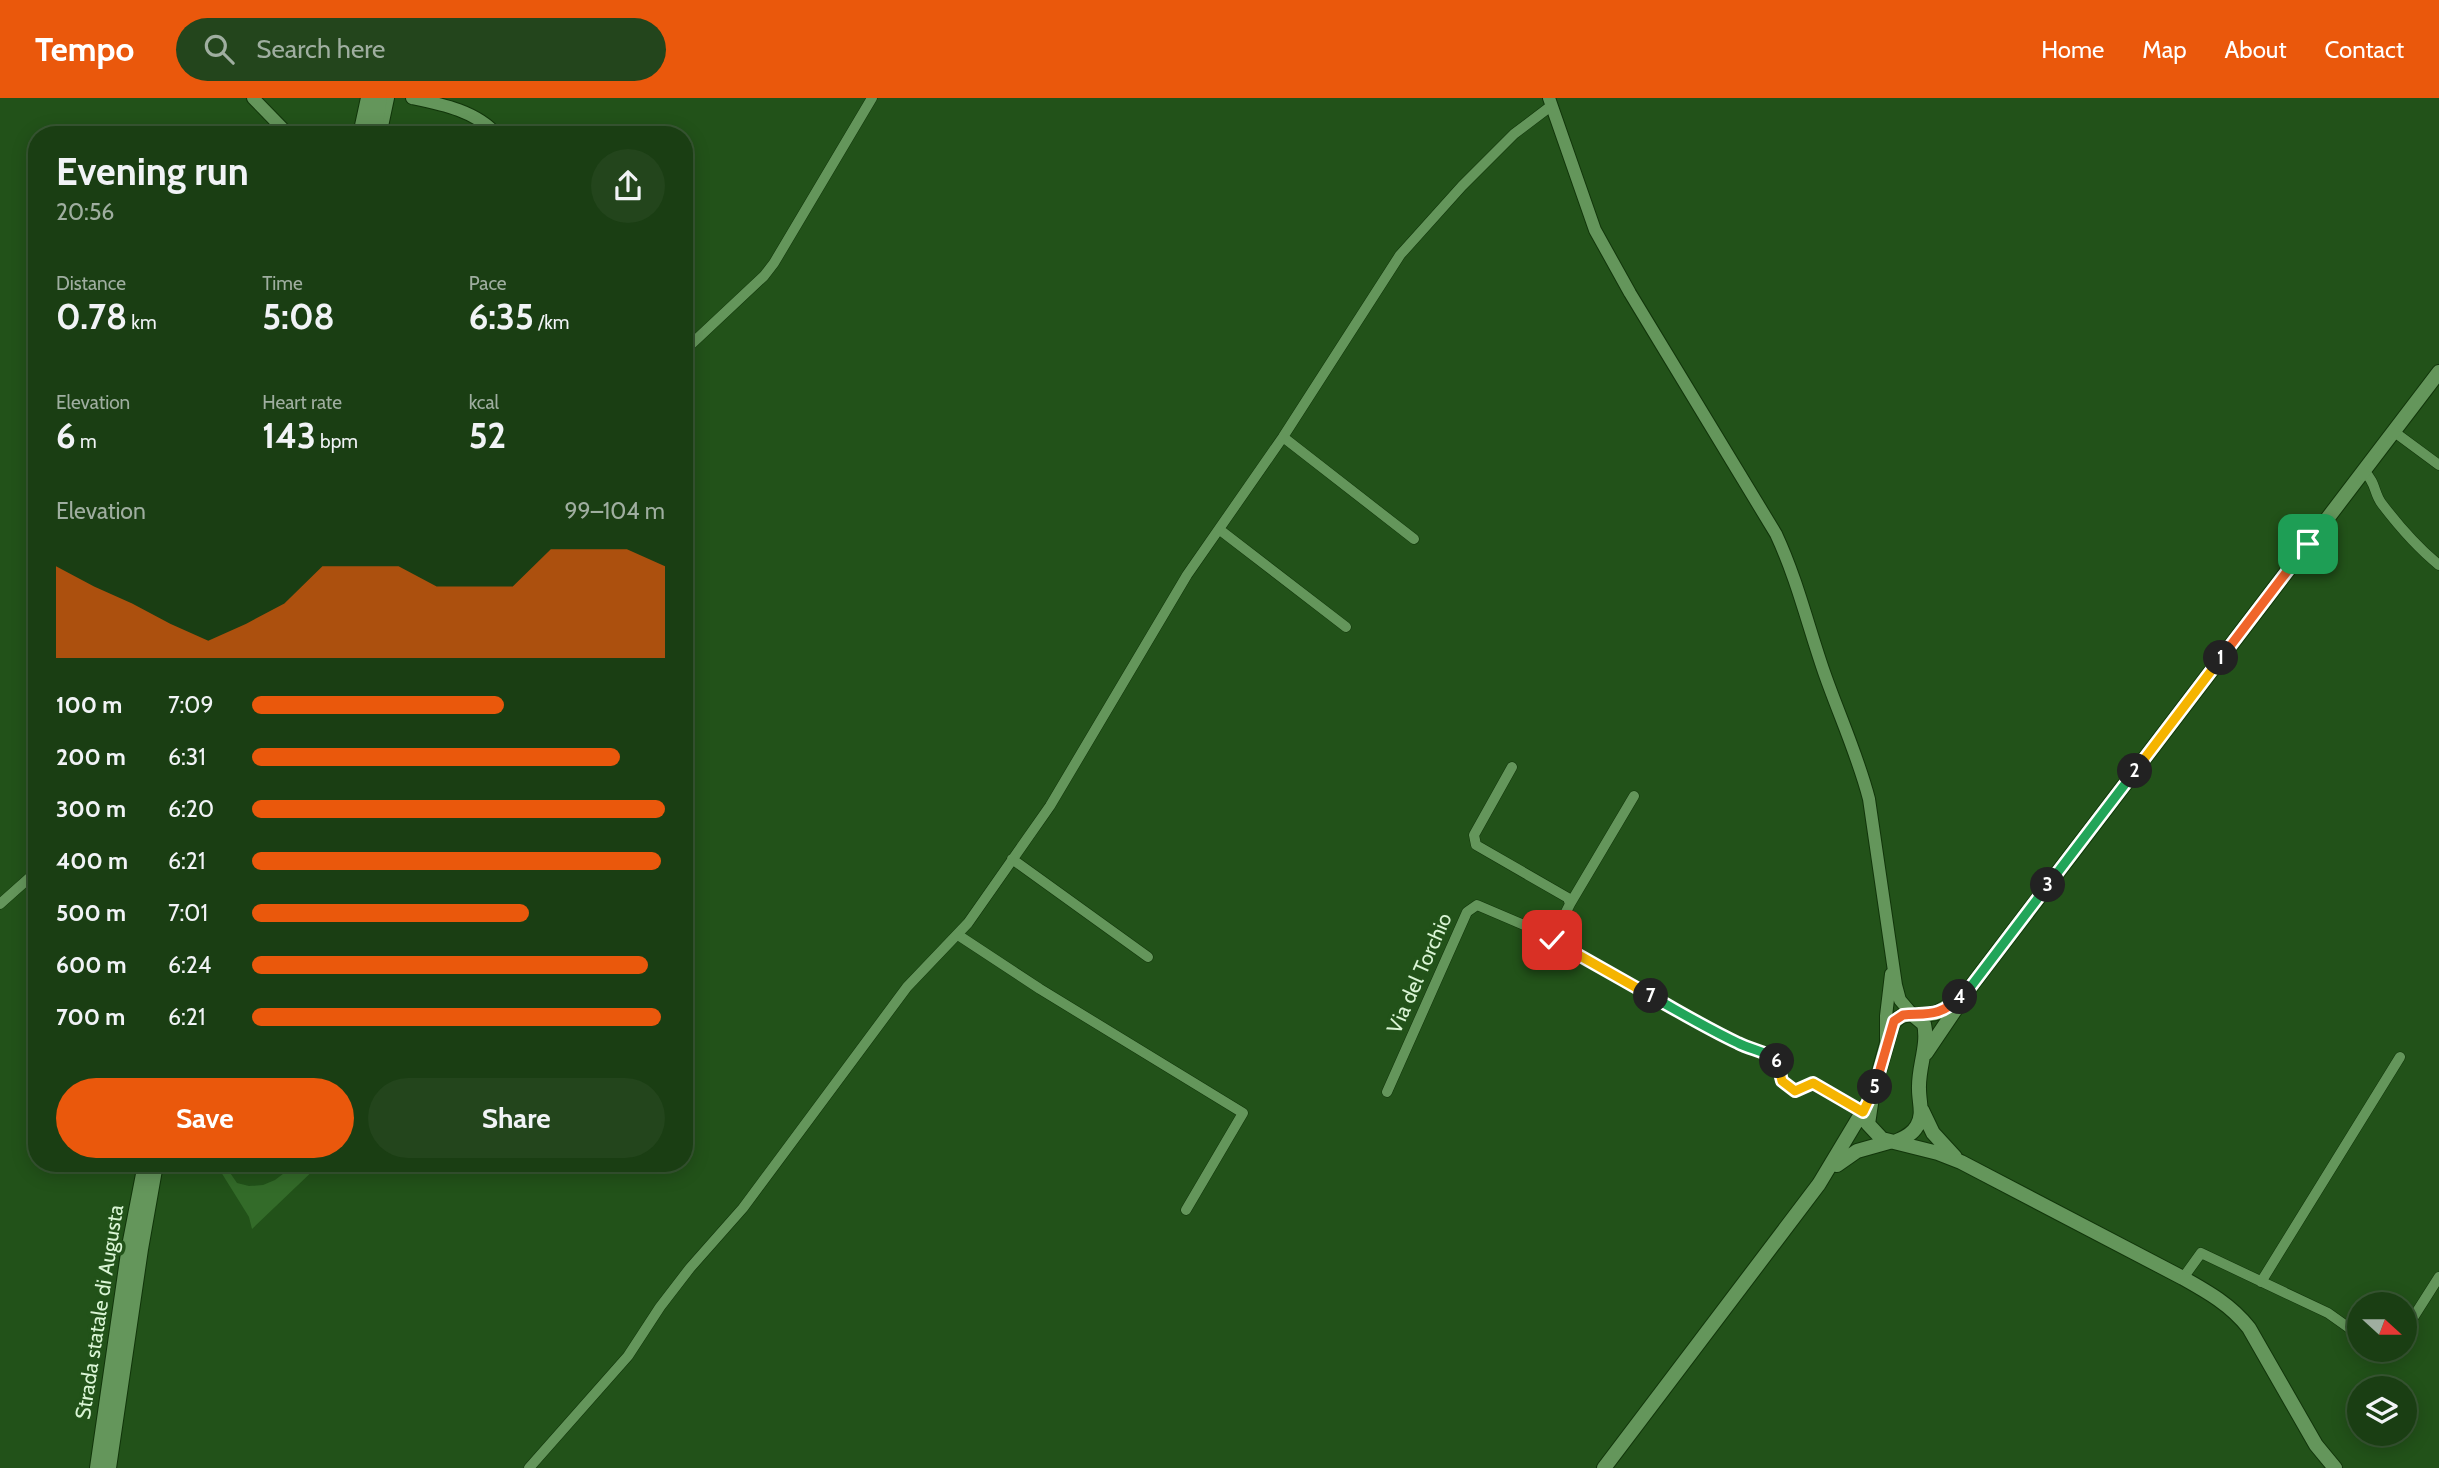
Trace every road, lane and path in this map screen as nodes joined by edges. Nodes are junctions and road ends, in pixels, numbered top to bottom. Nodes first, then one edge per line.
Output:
1 (253, 98) edge
2 (368, 98) edge
3 (380, 98) edge
4 (388, 98) edge
5 (414, 98) edge
6 (450, 98) edge
7 (872, 98) edge
8 (1550, 102) edge
9 (280, 126) edge
10 (362, 126) edge
11 (375, 126) edge
12 (382, 126) edge
13 (486, 126) edge
14 (500, 126) edge
15 (693, 344) edge
16 (2439, 372) edge
17 (2393, 431) junction
18 (1283, 437) junction
19 (2439, 465) edge
20 (2364, 471) junction
21 (1220, 530) junction
22 (1414, 539) dead end
23 (2439, 565) edge
24 (1346, 627) dead end
25 (1512, 767) dead end
26 (1634, 796) dead end
27 (1012, 859) junction
28 (28, 879) edge
29 (0, 904) edge
30 (1570, 905) junction
31 (958, 935) junction
32 (1552, 940) junction
33 (1148, 957) dead end
34 (1893, 960) junction
35 (1972, 985) junction
36 (1914, 1015) junction
37 (1886, 1045) junction
38 (2400, 1057) dead end
39 (1922, 1060) junction
40 (1387, 1092) dead end
41 (1872, 1097) junction
42 (1922, 1110) junction
43 (1863, 1112) junction
44 (1892, 1142) junction
45 (1961, 1162) junction
46 (143, 1172) edge
47 (155, 1172) edge
48 (1819, 1184) junction
49 (1186, 1210) dead end
50 (2439, 1277) edge
51 (2183, 1278) junction
52 (2261, 1282) junction
53 (2417, 1312) edge
54 (2347, 1327) edge
55 (97, 1468) edge
56 (109, 1468) edge
57 (529, 1468) edge
58 (1604, 1468) edge
59 (2336, 1468) edge

1 - 9 street
2 - 10 main road
3 - 11 main road
4 - 12 street
5 - 13 street
6 - 14 street
7 - 15 street
8 - 18 street
8 - 34 street
16 - 17 main road
17 - 19 street
17 - 20 main road
18 - 21 street
18 - 22 street
20 - 23 street
20 - 35 main road
21 - 24 street
21 - 27 street
25 - 30 street
26 - 30 street
27 - 31 street
27 - 33 street
28 - 29 street
30 - 32 street
31 - 49 street
31 - 57 street
32 - 40 street, Via del Torchio
32 - 43 street, Via del Torchio
34 - 36 street
34 - 37 street
35 - 36 main road
35 - 39 main road
36 - 37 main road
36 - 39 main road
37 - 41 main road
38 - 52 street
39 - 42 main road
41 - 43 main road
41 - 44 main road
42 - 44 main road
42 - 45 main road
43 - 48 main road
44 - 45 main road
44 - 48 main road
45 - 51 main road
46 - 55 main road, Strada statale di Augusta
47 - 56 main road, Strada statale di Augusta
48 - 58 main road
50 - 53 street
51 - 52 street
51 - 59 main road
52 - 54 street

